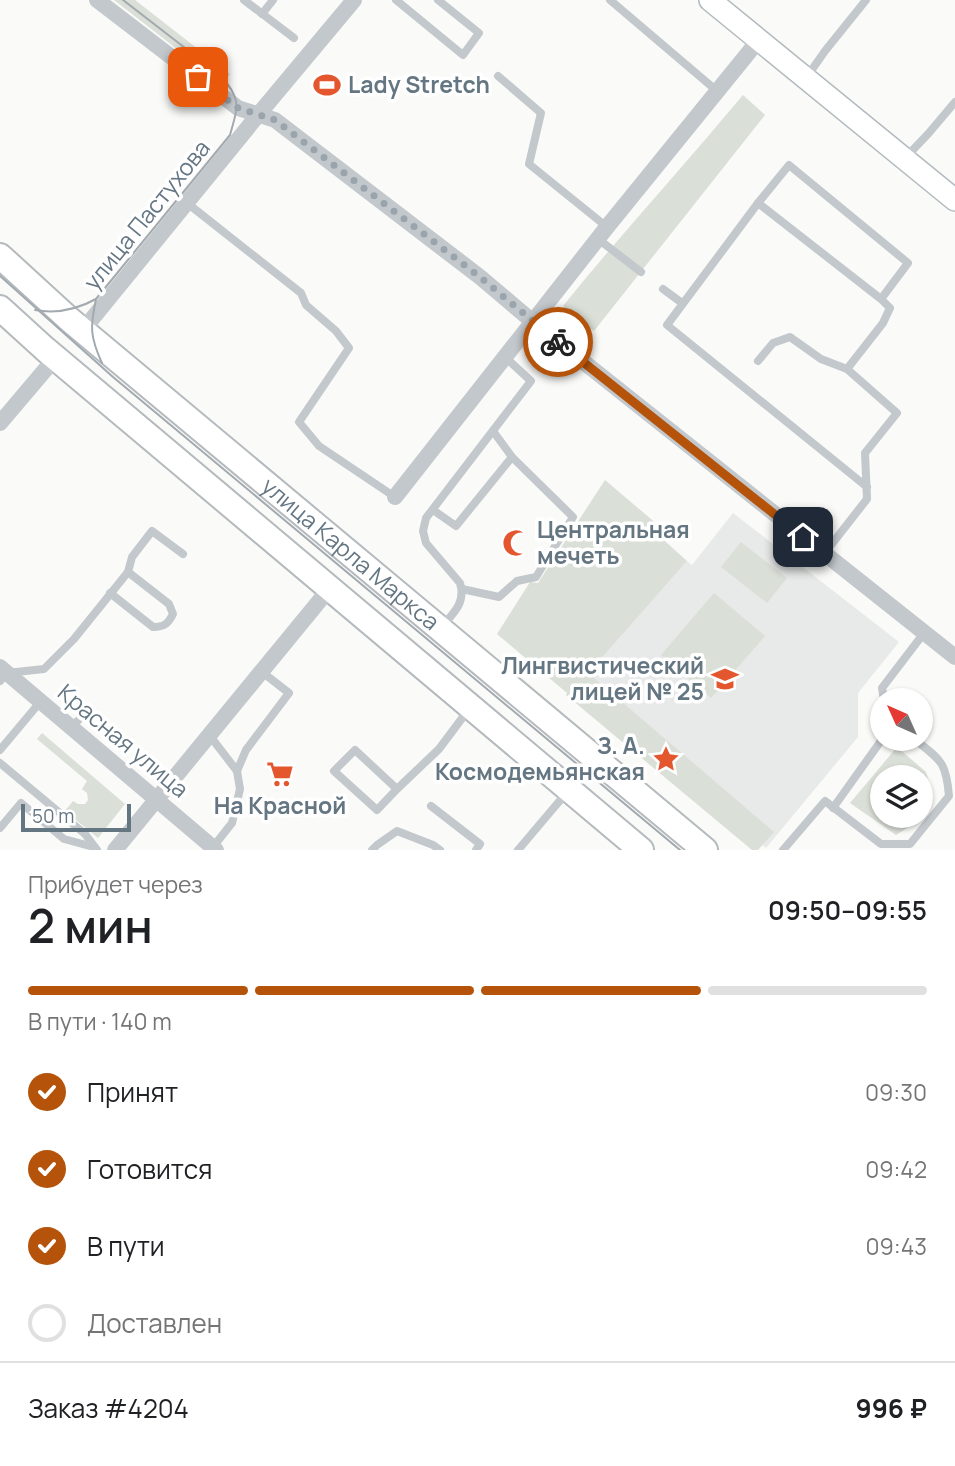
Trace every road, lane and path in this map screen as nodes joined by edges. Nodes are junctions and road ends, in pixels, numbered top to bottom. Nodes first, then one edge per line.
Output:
1 (97, 0) edge
2 (244, 0) edge
3 (273, 0) edge
4 (354, 0) edge
5 (396, 0) edge
6 (438, 0) edge
7 (610, 0) edge
8 (710, 0) edge
9 (866, 0) edge
10 (262, 14) junction
11 (295, 38) dead end
12 (758, 41) junction
13 (498, 76) dead end
14 (806, 78) junction
15 (717, 91) junction
16 (955, 102) edge
17 (258, 115) junction
18 (904, 159) junction
19 (955, 200) edge
20 (187, 202) junction
21 (758, 202) junction
22 (602, 233) junction
23 (0, 257) edge
24 (640, 272) dead end
25 (663, 289) dead end
26 (881, 299) junction
27 (682, 303) junction
28 (0, 308) edge
29 (533, 321) junction
30 (83, 330) junction
31 (505, 356) junction
32 (758, 361) dead end
33 (49, 365) junction
34 (847, 369) junction
35 (0, 423) edge
36 (493, 430) junction
37 (512, 457) junction
38 (867, 486) junction
39 (394, 497) joint
40 (433, 510) junction
41 (183, 554) dead end
42 (824, 554) junction
43 (128, 572) junction
44 (330, 588) junction
45 (462, 589) junction
46 (110, 593) junction
47 (440, 628) junction
48 (924, 633) junction
49 (955, 657) edge
50 (262, 672) junction
51 (2, 674) edge
52 (882, 688) edge
53 (41, 701) junction
54 (471, 707) junction
55 (85, 713) dead end
56 (72, 727) junction
57 (210, 736) junction
58 (0, 750) edge
59 (874, 751) edge
60 (929, 751) edge
61 (0, 763) edge
62 (237, 771) junction
63 (397, 789) junction
64 (569, 789) junction
65 (952, 798) edge
66 (157, 800) junction
67 (431, 806) dead end
68 (833, 808) junction
69 (0, 828) edge
70 (95, 849) edge
71 (215, 849) edge
72 (115, 850) edge
73 (372, 850) edge
74 (440, 850) edge
75 (475, 850) edge
76 (517, 850) edge
77 (641, 850) edge
78 (705, 850) edge
79 (783, 850) edge

1 - 17 street
2 - 10 lane
3 - 10 lane
4 - 17 street, улица Пастухова
5 - 6 lane
7 - 15 lane
8 - 12 street
9 - 14 lane
10 - 11 lane
12 - 14 street
12 - 15 street
13 - 22 lane
14 - 18 street
15 - 22 street
16 - 18 lane
17 - 20 street, улица Пастухова
17 - 29 street
18 - 19 street
20 - 30 street, улица Пастухова
20 - 39 lane
21 - 26 lane
21 - 26 lane
21 - 27 lane
22 - 24 lane
22 - 29 street
23 - 30 main road, улица Карла Маркса
25 - 27 lane
26 - 34 lane
27 - 38 lane
28 - 33 main road, улица Карла Маркса
29 - 31 street
29 - 42 street
30 - 47 main road, улица Карла Маркса
31 - 36 lane
31 - 39 street
32 - 34 lane
33 - 35 street
33 - 44 main road, улица Карла Маркса
34 - 38 lane
36 - 37 lane
36 - 40 lane
37 - 40 lane
37 - 45 lane
38 - 42 lane
40 - 45 lane
41 - 43 lane
42 - 48 street
43 - 46 lane
43 - 46 lane
44 - 50 street
44 - 54 main road, улица Карла Маркса
45 - 47 lane
46 - 51 lane
47 - 78 main road, улица Карла Маркса
48 - 49 street
48 - 52 lane
50 - 57 street
50 - 62 lane
51 - 53 street, Красная улица
53 - 56 street, Красная улица
53 - 58 lane
54 - 63 lane
54 - 64 main road, улица Карла Маркса
55 - 56 lane
56 - 66 street, Красная улица
57 - 62 lane
57 - 66 street
59 - 68 lane
60 - 65 lane
61 - 70 lane
62 - 71 lane
63 - 63 lane
64 - 76 lane
64 - 77 main road, улица Карла Маркса
65 - 68 lane
66 - 71 street, Красная улица
66 - 72 street
67 - 75 lane
68 - 79 lane
69 - 70 lane
73 - 74 lane

